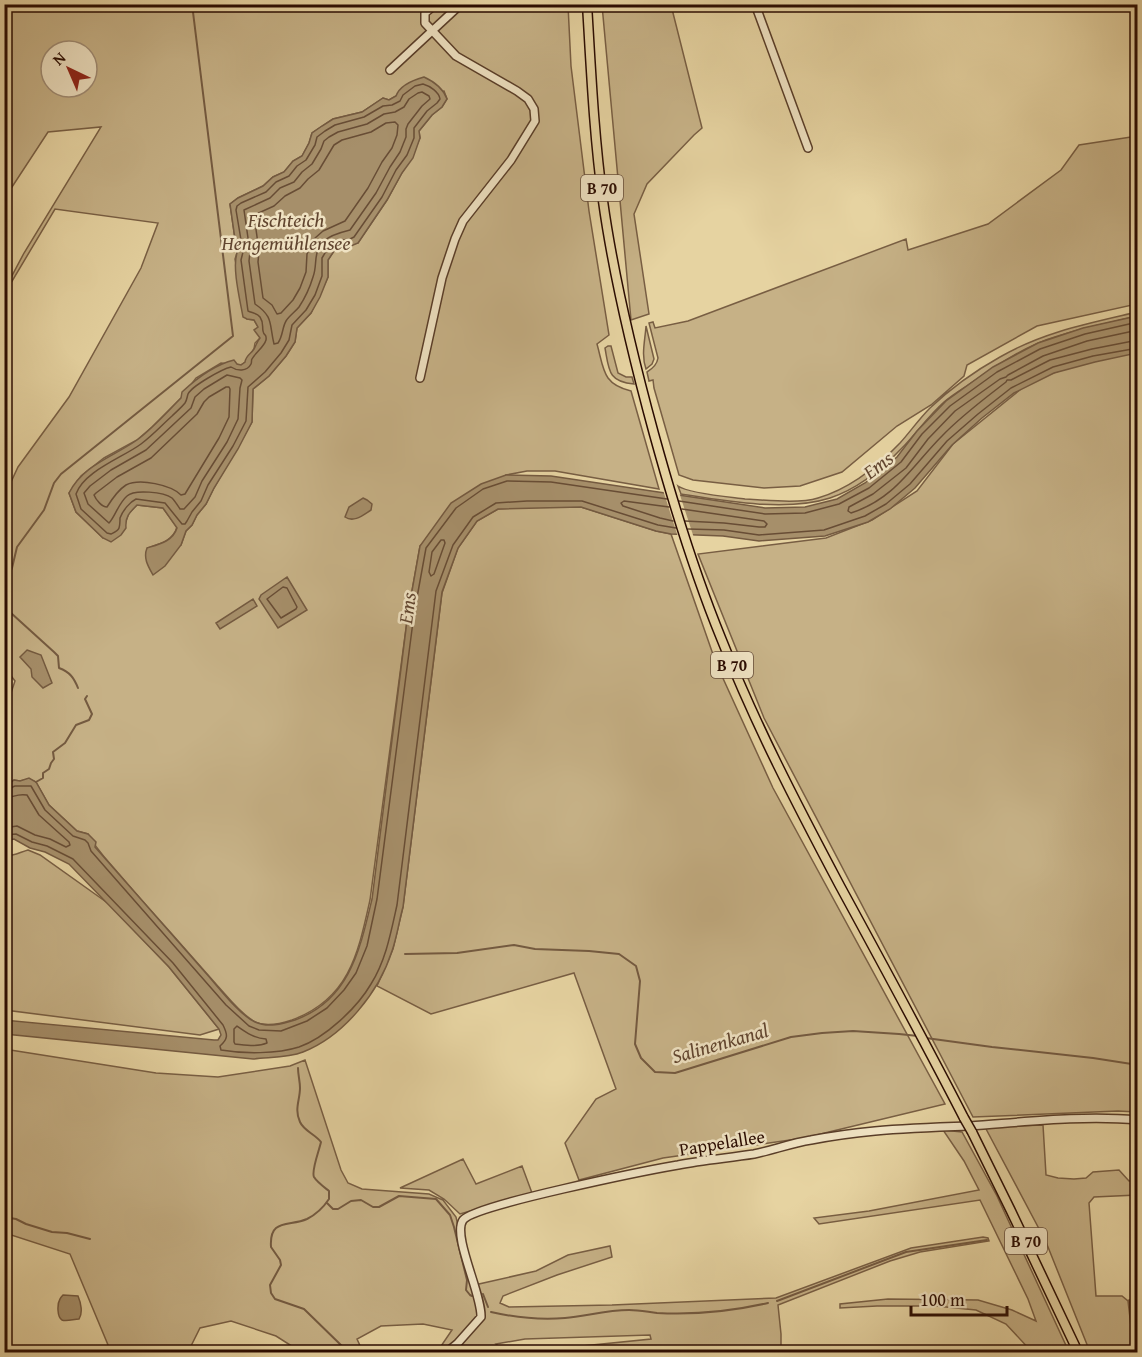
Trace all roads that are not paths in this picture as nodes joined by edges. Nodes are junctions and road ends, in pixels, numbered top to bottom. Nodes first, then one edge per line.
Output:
1 (436, 4) edge
2 (461, 4) edge
3 (587, 4) edge
4 (755, 4) edge
5 (432, 32) junction
6 (390, 70) dead end
7 (808, 148) dead end
8 (420, 378) dead end
9 (1137, 1120) edge
10 (449, 1352) edge
11 (1078, 1353) edge

1 - 5 street
2 - 5 street
3 - 11 main road, B 70, bridge
4 - 7 street
5 - 6 street
5 - 8 street
9 - 10 street, Pappelallee

